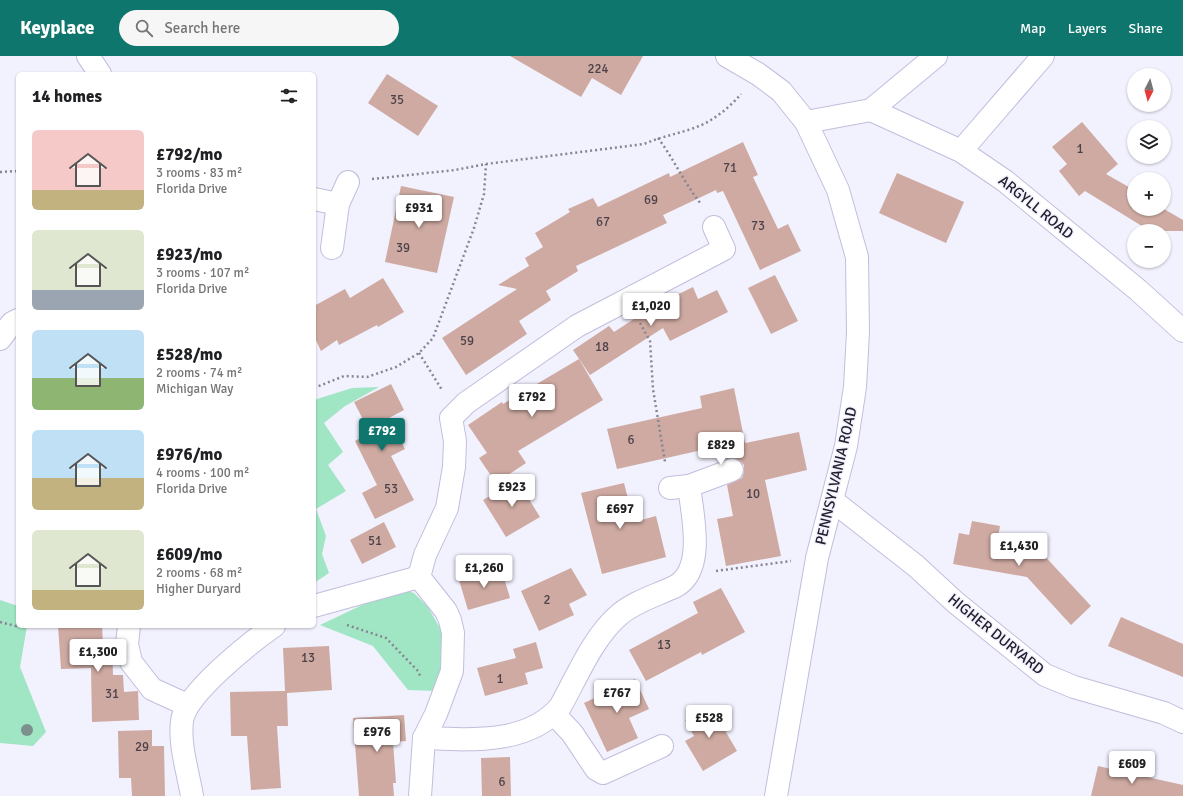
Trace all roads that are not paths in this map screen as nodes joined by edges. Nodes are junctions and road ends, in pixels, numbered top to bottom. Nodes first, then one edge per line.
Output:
1 (88, 56) edge
2 (727, 56) edge
3 (936, 56) edge
4 (1043, 56) edge
5 (99, 72) edge
6 (871, 110) junction
7 (806, 122) junction
8 (960, 150) junction
9 (348, 182) road end
10 (316, 199) edge
11 (338, 204) junction
12 (714, 227) road end
13 (332, 248) dead end
14 (16, 321) edge
15 (1183, 331) edge
16 (0, 339) edge
17 (732, 470) dead end
18 (833, 501) junction
19 (419, 577) junction
20 (316, 605) edge
21 (128, 628) edge
22 (272, 628) edge
23 (187, 705) junction
24 (554, 714) junction
25 (1183, 722) edge
26 (424, 738) junction
27 (662, 746) dead end
28 (192, 796) edge
29 (420, 796) edge
30 (776, 796) edge

1 - 5 street
2 - 7 street, PENNSYLVANIA ROAD
3 - 6 street
4 - 8 street
6 - 7 street
6 - 8 street, ARGYLL ROAD
7 - 18 street, PENNSYLVANIA ROAD
8 - 15 street, ARGYLL ROAD
9 - 11 street
10 - 11 street
11 - 13 street
12 - 19 street
14 - 16 street
17 - 24 street
18 - 25 street, HIGHER DURYARD
18 - 30 street, PENNSYLVANIA ROAD
19 - 20 street
19 - 26 street
21 - 23 street
22 - 23 street
23 - 28 street
24 - 26 street
24 - 27 street
26 - 29 street

